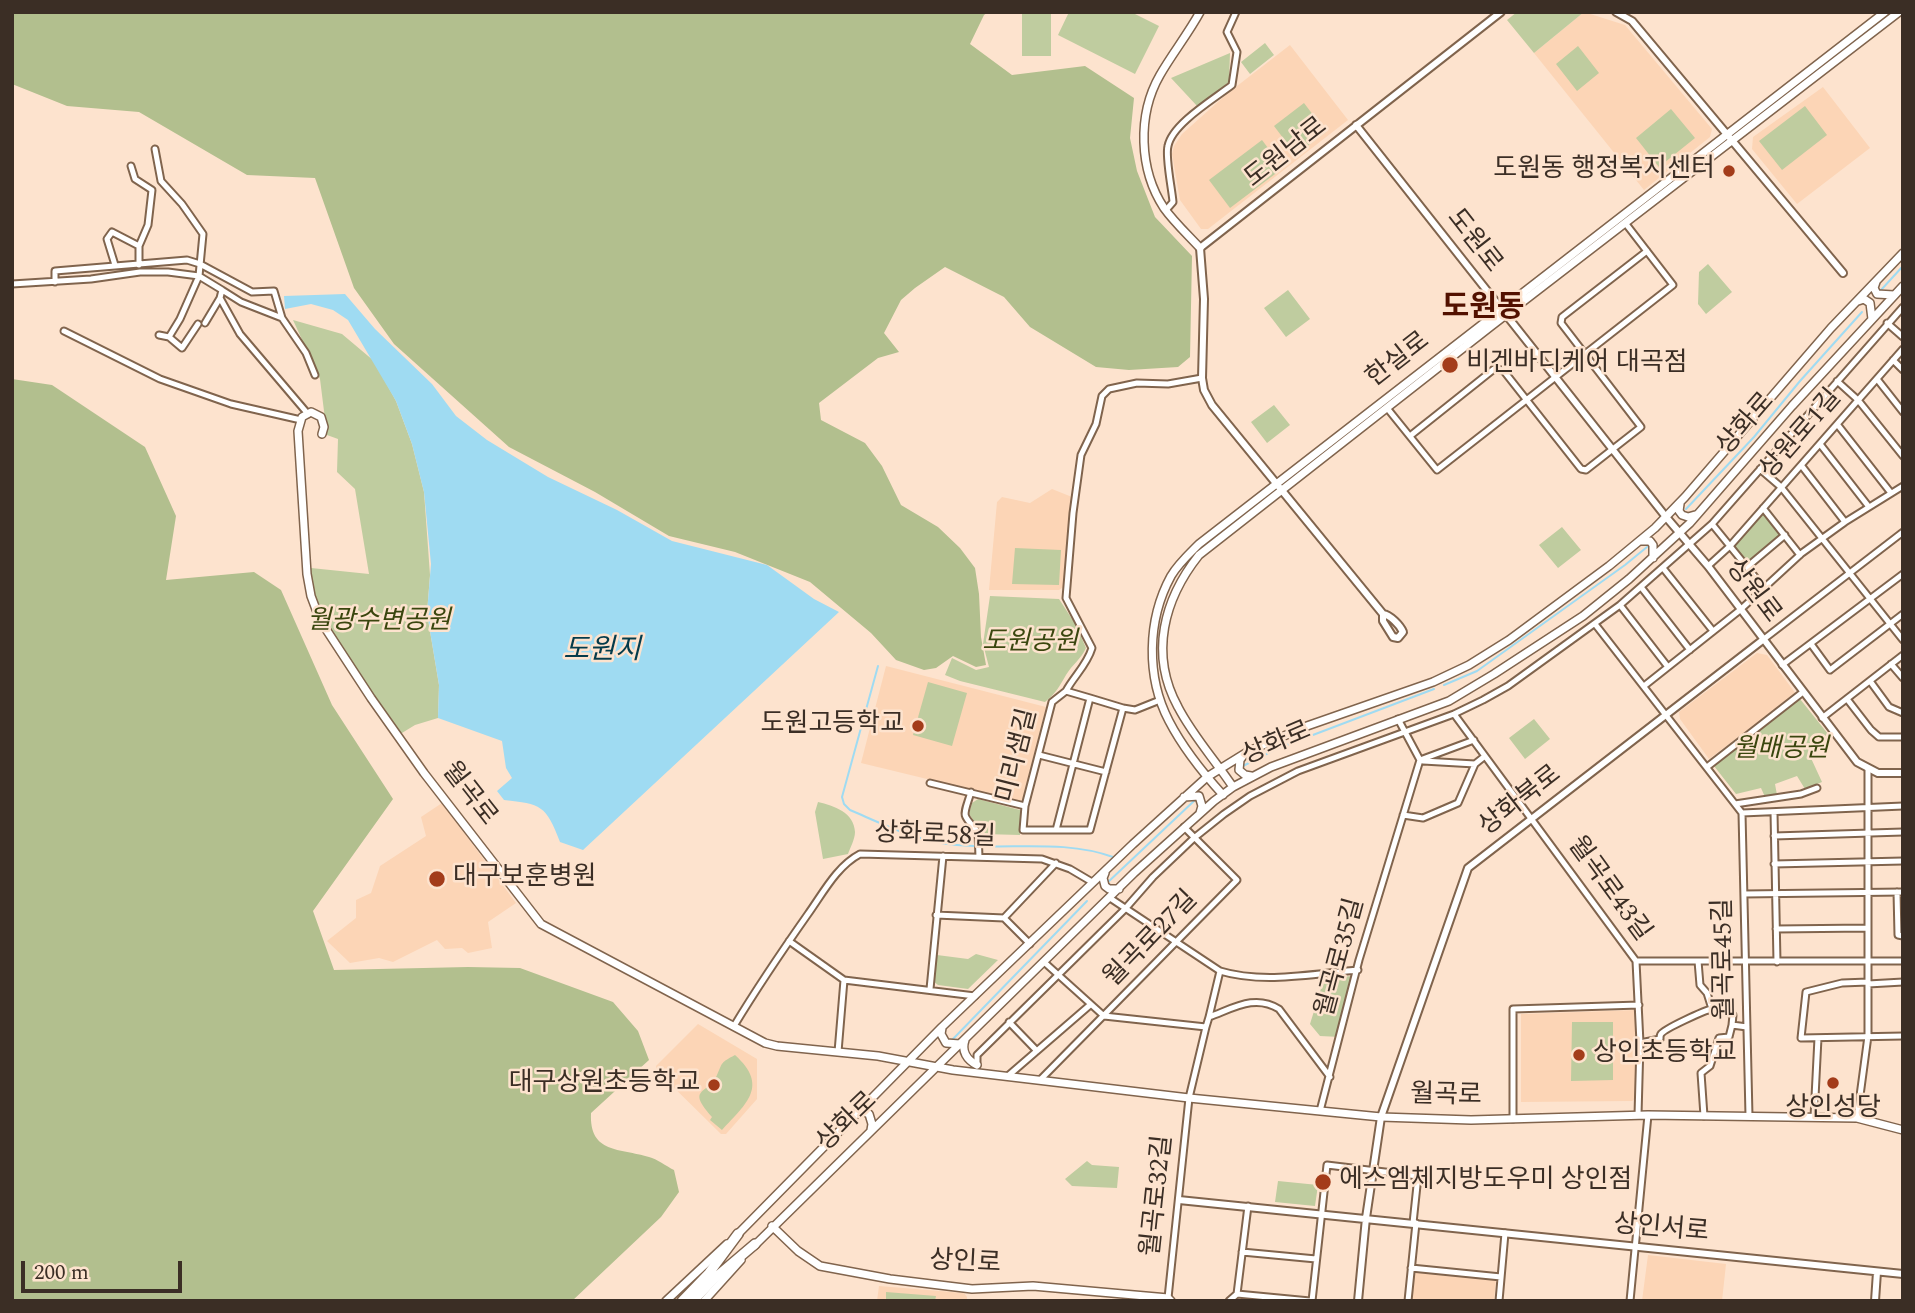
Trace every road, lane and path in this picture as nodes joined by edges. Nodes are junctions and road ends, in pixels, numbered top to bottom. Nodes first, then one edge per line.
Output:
1 (1200, 12) edge
2 (1236, 12) edge
3 (1501, 12) edge
4 (1885, 12) edge
5 (1899, 12) edge
6 (1620, 13) edge
7 (1356, 125) junction
8 (1726, 133) junction
9 (1733, 140) junction
10 (155, 149) dead end
11 (131, 166) dead end
12 (1166, 210) junction
13 (1626, 223) junction
14 (139, 246) junction
15 (1200, 248) junction
16 (1647, 251) junction
17 (1903, 253) edge
18 (139, 262) junction
19 (200, 264) junction
20 (115, 265) junction
21 (140, 272) junction
22 (1843, 272) dead end
23 (198, 276) junction
24 (1876, 281) junction
25 (55, 282) junction
26 (12, 284) edge
27 (1903, 286) edge
28 (222, 290) junction
29 (1894, 295) junction
30 (220, 298) junction
31 (1857, 302) junction
32 (1903, 307) edge
33 (1503, 312) junction
34 (282, 318) junction
35 (1872, 320) junction
36 (1887, 323) junction
37 (64, 331) dead end
38 (159, 335) dead end
39 (169, 337) junction
40 (1903, 337) edge
41 (1903, 349) edge
42 (1584, 354) junction
43 (1893, 360) junction
44 (1903, 370) edge
45 (315, 374) dead end
46 (1555, 377) junction
47 (1202, 378) junction
48 (1877, 379) junction
49 (1837, 381) junction
50 (1526, 400) junction
51 (1858, 400) junction
52 (1387, 408) junction
53 (1903, 412) edge
54 (308, 414) junction
55 (301, 420) junction
56 (1837, 424) junction
57 (322, 434) dead end
58 (1409, 436) junction
59 (1820, 444) junction
60 (1613, 449) junction
61 (1903, 456) edge
62 (1801, 465) junction
63 (1760, 469) junction
64 (1903, 486) edge
65 (1782, 487) junction
66 (1278, 488) junction
67 (1891, 493) junction
68 (1682, 500) junction
69 (1869, 507) junction
70 (1763, 508) junction
71 (1698, 513) junction
72 (1666, 517) junction
73 (1845, 522) junction
74 (1712, 524) junction
75 (1903, 532) edge
76 (1680, 533) junction
77 (1785, 535) junction
78 (1823, 538) junction
79 (1640, 541) junction
80 (1690, 544) junction
81 (1730, 546) junction
82 (1800, 555) junction
83 (1653, 559) junction
84 (1708, 566) junction
85 (1747, 567) junction
86 (1663, 568) junction
87 (1850, 574) junction
88 (1903, 574) edge
89 (1641, 587) junction
90 (1764, 588) junction
91 (1871, 598) junction
92 (1620, 605) junction
93 (1740, 610) junction
94 (1382, 614) dead end
95 (1903, 614) edge
96 (1595, 624) junction
97 (1890, 624) junction
98 (1713, 631) junction
99 (1763, 639) junction
100 (1903, 640) edge
101 (1811, 644) junction
102 (1690, 650) junction
103 (1903, 655) edge
104 (1891, 664) junction
105 (1782, 666) junction
106 (1668, 667) junction
107 (1903, 678) edge
108 (1870, 681) junction
109 (1644, 686) junction
110 (1066, 691) junction
111 (1803, 692) junction
112 (1090, 698) junction
113 (1847, 699) junction
114 (1160, 700) junction
115 (1124, 708) junction
116 (1903, 713) edge
117 (1454, 714) junction
118 (1666, 715) junction
119 (1822, 718) junction
120 (1398, 719) junction
121 (1404, 732) junction
122 (1903, 737) edge
123 (1474, 740) junction
124 (1246, 753) junction
125 (1039, 755) junction
126 (1485, 756) junction
127 (1420, 760) junction
128 (1073, 764) junction
129 (1475, 764) junction
130 (1707, 767) junction
131 (1220, 768) junction
132 (1868, 769) junction
133 (1106, 772) junction
134 (1903, 773) edge
135 (1254, 775) junction
136 (1207, 777) junction
137 (930, 783) dead end
138 (1233, 787) junction
139 (1817, 788) dead end
140 (971, 792) junction
141 (1801, 794) junction
142 (1223, 795) junction
143 (1184, 797) junction
144 (1735, 804) junction
145 (1025, 806) junction
146 (1903, 806) edge
147 (1866, 808) junction
148 (1804, 810) junction
149 (1774, 812) junction
150 (1199, 813) junction
151 (1742, 813) junction
152 (1403, 815) junction
153 (1531, 818) junction
154 (1184, 827) junction
155 (1056, 830) junction
156 (1903, 832) edge
157 (1867, 834) junction
158 (1774, 836) junction
159 (1194, 838) junction
160 (943, 856) junction
161 (979, 857) junction
162 (1903, 861) edge
163 (1867, 862) junction
164 (1056, 863) junction
165 (1774, 864) junction
166 (1106, 869) junction
167 (1093, 882) junction
168 (1119, 888) junction
169 (1900, 892) edge
170 (1867, 893) junction
171 (1744, 894) junction
172 (1775, 894) junction
173 (1110, 898) junction
174 (1125, 909) junction
175 (936, 915) junction
176 (1004, 918) junction
177 (1867, 928) junction
178 (1776, 929) junction
179 (1903, 936) edge
180 (789, 941) junction
181 (1176, 941) junction
182 (1030, 944) junction
183 (1868, 960) junction
184 (1636, 961) junction
185 (1698, 961) junction
186 (1745, 961) junction
187 (1903, 961) edge
188 (1044, 962) junction
189 (1777, 962) junction
190 (1358, 970) junction
191 (1220, 971) junction
192 (1058, 973) junction
193 (844, 980) junction
194 (1903, 982) edge
195 (1868, 983) junction
196 (930, 989) junction
197 (975, 996) junction
198 (1090, 1005) junction
199 (1639, 1005) junction
200 (1712, 1009) junction
201 (1104, 1016) junction
202 (1209, 1017) junction
203 (1009, 1022) junction
204 (1732, 1025) junction
205 (734, 1026) junction
206 (942, 1027) junction
207 (1206, 1027) junction
208 (1747, 1027) junction
209 (1903, 1035) edge
210 (1868, 1036) junction
211 (1818, 1038) junction
212 (963, 1042) junction
213 (1640, 1042) junction
214 (1037, 1051) junction
215 (838, 1052) junction
216 (908, 1062) junction
217 (977, 1065) junction
218 (935, 1067) junction
219 (982, 1073) junction
220 (1009, 1075) junction
221 (1330, 1077) junction
222 (1041, 1079) junction
223 (1189, 1098) junction
224 (1320, 1111) junction
225 (856, 1114) junction
226 (1638, 1115) junction
227 (1648, 1115) junction
228 (1381, 1116) junction
229 (1704, 1116) junction
230 (1749, 1116) junction
231 (1814, 1117) junction
232 (1857, 1118) junction
233 (1513, 1119) junction
234 (871, 1130) junction
235 (1903, 1130) edge
236 (1373, 1171) junction
237 (1178, 1200) junction
238 (1248, 1206) junction
239 (1321, 1213) junction
240 (1366, 1218) junction
241 (1414, 1223) junction
242 (772, 1226) junction
243 (1505, 1233) junction
244 (738, 1234) junction
245 (755, 1244) junction
246 (1635, 1248) junction
247 (1242, 1252) junction
248 (1316, 1259) junction
249 (1411, 1268) junction
250 (1877, 1272) junction
251 (1903, 1274) edge
252 (712, 1276) junction
253 (1501, 1277) junction
254 (1237, 1294) junction
255 (1169, 1300) edge
256 (666, 1301) edge
257 (682, 1301) edge
258 (693, 1301) edge
259 (704, 1301) edge
260 (1229, 1301) edge
261 (1311, 1301) edge
262 (1358, 1301) edge
263 (1408, 1301) edge
264 (1499, 1301) edge
265 (1630, 1301) edge
266 (1875, 1301) edge

1 - 12 main road
2 - 12 street
3 - 7 street, 도원남로
4 - 8 main road, 한실로
5 - 9 main road, 한실로
6 - 8 street
7 - 15 street, 도원남로
7 - 33 street, 도원로
8 - 9 street
8 - 33 main road, 한실로
9 - 13 main road, 한실로
9 - 22 street
10 - 19 street
11 - 14 street
12 - 15 main road
13 - 16 street
13 - 33 main road, 한실로
14 - 18 street
14 - 20 street
15 - 47 street
16 - 42 street
16 - 42 street
17 - 24 main road, 상화로
18 - 19 street
18 - 20 street
18 - 21 street
19 - 23 street
19 - 34 street
20 - 25 street
21 - 23 street
21 - 25 street
23 - 28 street
23 - 39 street
24 - 29 main road
24 - 31 main road, 상화로
25 - 26 street
27 - 29 main road, 상화로
28 - 30 street
28 - 34 street
29 - 35 main road, 상화로
30 - 39 street
30 - 54 street
31 - 35 main road
31 - 68 main road, 상화로
32 - 36 street
33 - 46 street, 도원로
33 - 52 main road, 한실로
33 - 66 main road, 한실로
34 - 45 street
35 - 71 main road, 상화로
36 - 40 street
36 - 49 street
37 - 55 street
38 - 39 street
41 - 43 street, 상원로1길
42 - 46 street
42 - 60 street
43 - 44 street
43 - 48 street, 상원로1길
46 - 50 street
46 - 60 street, 도원로
47 - 66 street
47 - 110 street
48 - 51 street, 상원로1길
48 - 53 street
49 - 51 street
49 - 63 street
50 - 58 street
50 - 58 street
50 - 60 street
51 - 56 street, 상원로1길
51 - 61 street
52 - 58 street
52 - 66 main road, 한실로
54 - 55 main road
54 - 57 main road
55 - 205 main road, 월곡로
56 - 59 street, 상원로1길
56 - 67 street
59 - 62 street, 상원로1길
59 - 69 street
60 - 72 street, 도원로
62 - 65 street, 상원로1길
62 - 73 street
63 - 65 street
63 - 74 street
64 - 67 street
65 - 70 street, 상원로1길
65 - 78 street
66 - 94 street
66 - 114 main road, 한실로
66 - 131 main road, 한실로
67 - 69 street
68 - 71 main road
68 - 72 main road, 상화로
69 - 73 street
70 - 77 street
70 - 81 street, 상원로1길
71 - 76 main road, 상화로
72 - 76 street, 상원로
72 - 79 main road, 상화로
73 - 78 street
74 - 80 street
74 - 81 street
75 - 87 street, 상화북로
76 - 80 street, 상원로
76 - 83 main road, 상화로
77 - 82 street
77 - 85 street
78 - 82 street
78 - 87 street
79 - 83 main road
79 - 124 main road, 상화로
80 - 84 street, 상원로
80 - 86 street
81 - 84 street, 상원로1길
81 - 85 street
82 - 90 street
83 - 120 main road, 상화로
84 - 93 street, 상원로
85 - 90 street
86 - 89 street
86 - 98 street
87 - 91 street
87 - 99 street, 상화북로
88 - 91 street
89 - 92 street
89 - 102 street
90 - 93 street
91 - 97 street
91 - 101 street
92 - 96 street
92 - 106 street
93 - 98 street
93 - 99 street, 상원로
95 - 97 street
96 - 109 street
96 - 117 street
97 - 100 street
97 - 101 street
98 - 102 street
99 - 105 street, 상원로
99 - 118 street, 상화북로
101 - 105 street
102 - 106 street
103 - 104 street
104 - 107 street
104 - 108 street
105 - 111 street, 상원로
106 - 109 street
108 - 113 street
108 - 116 street
109 - 118 street
110 - 112 street, 미리샘길
110 - 125 street, 미리샘길
111 - 119 street, 상원로
111 - 130 street
112 - 115 street, 미리샘길
112 - 128 street, 미리샘길
113 - 119 street
113 - 122 street
114 - 115 street, 미리샘길
114 - 136 main road, 한실로
115 - 133 street, 미리샘길
117 - 121 street
117 - 123 street, 월곡로43길
118 - 130 street
118 - 153 street, 상화북로
119 - 132 street, 상원로
120 - 121 street
120 - 135 main road, 상화로
121 - 127 street
121 - 159 street
123 - 126 street, 월곡로43길
123 - 127 street
124 - 131 main road, 상화로
124 - 135 main road
125 - 128 street
125 - 145 street, 미리샘길
126 - 129 street
126 - 153 street, 월곡로43길
127 - 129 street
127 - 152 street, 월곡로35길
128 - 133 street
128 - 155 street, 미리샘길
129 - 152 street
130 - 144 street
131 - 136 main road, 상화로
131 - 138 main road, 한실로
132 - 134 street
132 - 147 street
133 - 155 street, 미리샘길
135 - 138 main road, 상화로
136 - 142 main road, 한실로
136 - 143 main road, 상화로
137 - 140 street
138 - 142 main road, 상화로
139 - 141 street
140 - 145 street
140 - 161 street
141 - 144 street
141 - 148 street
142 - 150 main road, 상화로
143 - 150 main road
143 - 166 main road, 상화로
144 - 151 street
145 - 155 street, 미리샘길
146 - 147 street
147 - 148 street
147 - 157 street
148 - 149 street
149 - 151 street
149 - 158 street
150 - 154 main road, 상화로
151 - 171 street, 월곡로45길
152 - 190 street, 월곡로35길
153 - 184 street, 월곡로43길
153 - 228 street, 상화북로
154 - 159 street, 월곡로27길
154 - 168 main road, 상화로
156 - 157 street
157 - 158 street
157 - 163 street
158 - 165 street
159 - 174 street
159 - 181 street, 월곡로27길
160 - 161 street, 상화로58길
160 - 175 street
160 - 180 street, 상화로58길
161 - 164 street, 상화로58길
162 - 163 street
163 - 165 street
163 - 170 street
164 - 167 street, 상화로58길
164 - 176 street
165 - 172 street
166 - 167 main road, 상화로
166 - 168 main road
167 - 182 main road, 상화로
168 - 173 main road, 상화로
169 - 170 street
169 - 179 street
170 - 172 street
170 - 177 street
171 - 172 street
171 - 186 street, 월곡로45길
172 - 178 street
173 - 174 street
173 - 188 main road, 상화로
174 - 181 street
174 - 192 street
175 - 176 street
175 - 196 street
176 - 182 street
177 - 178 street
177 - 183 street
178 - 189 street
180 - 193 street
180 - 205 street, 상화로58길
181 - 191 street
181 - 201 street, 월곡로27길
182 - 197 main road, 상화로
183 - 187 street
183 - 189 street
183 - 195 street
184 - 185 street
184 - 199 street, 월곡로43길
185 - 186 street
185 - 200 street
186 - 189 street
186 - 208 street, 월곡로45길
188 - 192 street
188 - 212 main road, 상화로
190 - 191 street
190 - 221 street, 월곡로35길
191 - 202 street
192 - 198 street
192 - 203 street
193 - 196 street
193 - 215 street
194 - 195 street
195 - 210 street
195 - 211 street
196 - 197 street
197 - 206 main road, 상화로
198 - 201 street
198 - 214 street
199 - 213 street, 월곡로43길
199 - 233 street
200 - 204 street
200 - 213 street
201 - 207 street
201 - 222 street, 월곡로27길
202 - 207 street
202 - 221 street
203 - 214 street
203 - 217 street
204 - 208 street
204 - 229 street
205 - 215 main road, 월곡로
206 - 212 main road
206 - 216 main road, 상화로
207 - 223 street
208 - 230 street, 월곡로45길
209 - 210 street
210 - 211 street
210 - 232 street
211 - 231 street
212 - 217 main road
212 - 218 main road, 상화로
213 - 226 street, 월곡로43길
214 - 220 street
215 - 216 main road, 월곡로
216 - 218 main road, 월곡로
216 - 225 main road, 상화로
217 - 219 street
218 - 219 main road, 월곡로
218 - 234 main road, 상화로
219 - 220 main road, 월곡로
220 - 222 main road, 월곡로
221 - 224 street, 월곡로35길
222 - 223 main road, 월곡로
223 - 224 main road, 월곡로
223 - 237 street, 월곡로32길
224 - 228 main road, 월곡로
225 - 234 main road
225 - 244 main road, 상화로
226 - 227 main road, 월곡로
226 - 233 main road, 월곡로
227 - 229 main road, 월곡로
227 - 246 street
228 - 233 main road, 월곡로
228 - 236 street, 상화북로
229 - 230 main road, 월곡로
230 - 231 main road, 월곡로
231 - 232 main road, 월곡로
232 - 235 main road, 월곡로
234 - 242 main road, 상화로
236 - 239 street
236 - 240 street, 상화북로
236 - 241 street
237 - 238 street, 상인서로
237 - 255 street, 월곡로32길
238 - 239 street, 상인서로
238 - 247 street
239 - 240 street, 상인서로
239 - 248 street
240 - 241 street, 상인서로
240 - 262 street, 상화북로
241 - 243 street, 상인서로
241 - 249 street
242 - 245 main road, 상화로
242 - 255 main road, 상인로
243 - 246 street, 상인서로
243 - 253 street
244 - 252 highway
244 - 256 main road, 상화로
245 - 252 highway
245 - 259 main road, 상화로
246 - 250 street, 상인서로
246 - 265 street
247 - 248 street
247 - 254 street
248 - 261 street
249 - 253 street
249 - 263 street
250 - 251 street, 상인서로
250 - 266 street
252 - 257 highway
252 - 258 highway
253 - 264 street
254 - 260 street
254 - 261 street

